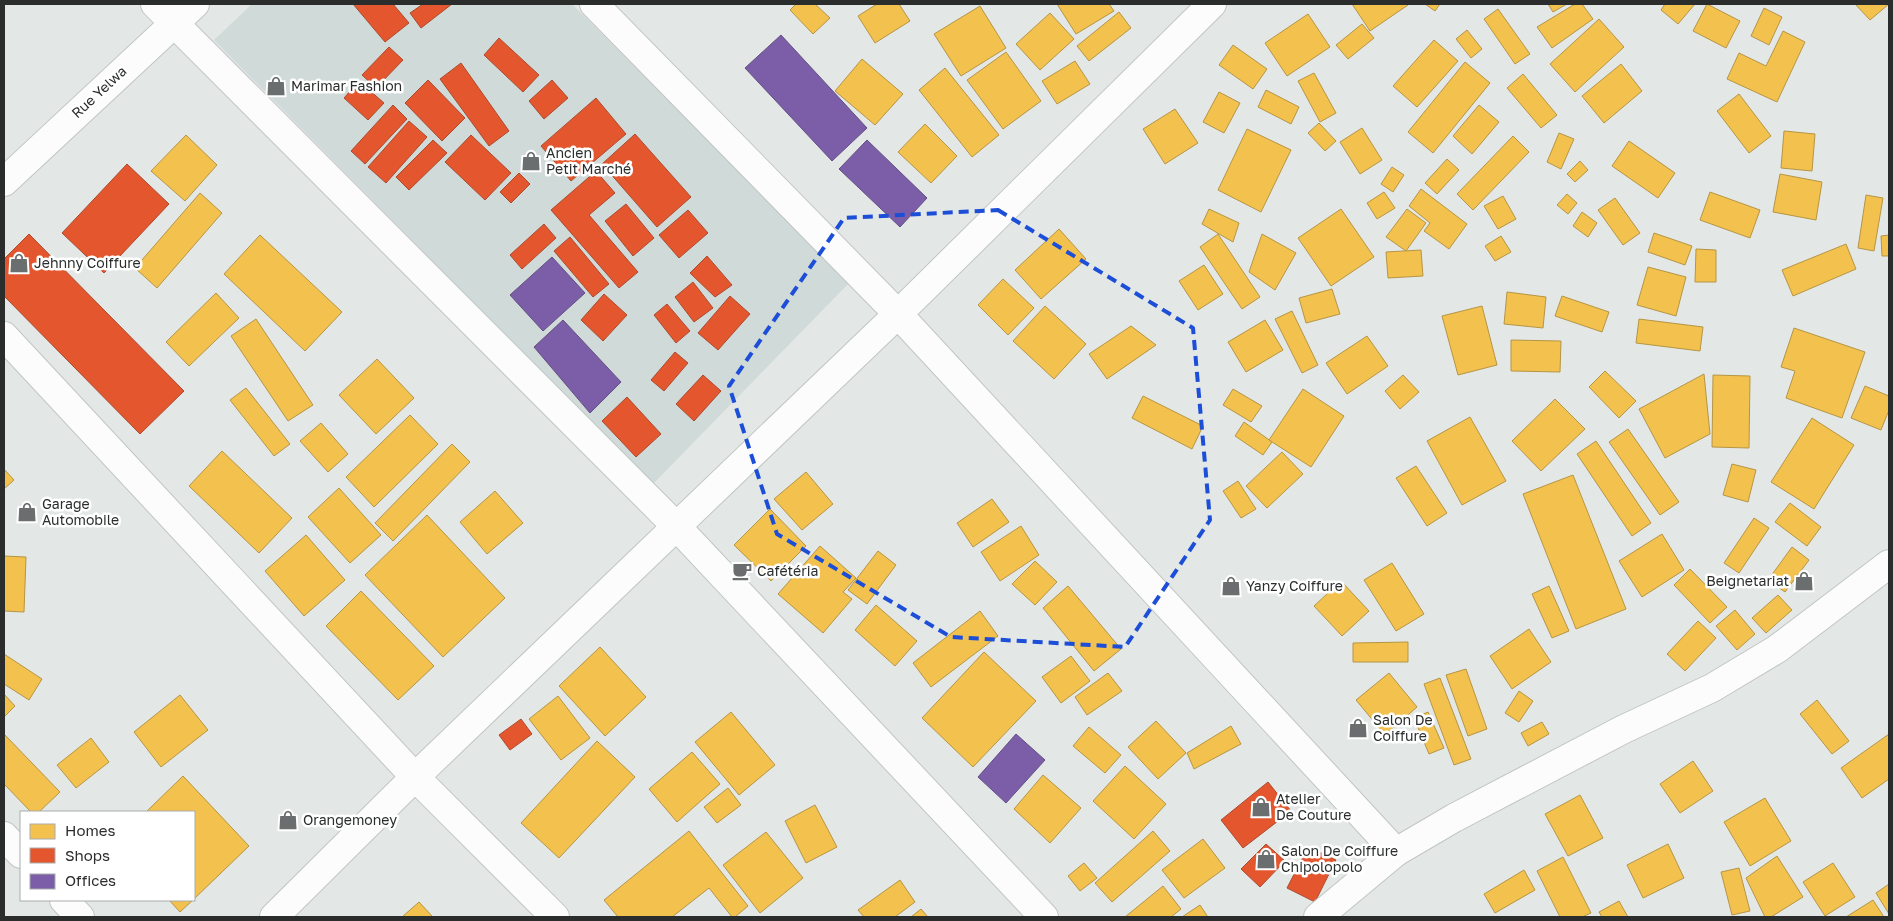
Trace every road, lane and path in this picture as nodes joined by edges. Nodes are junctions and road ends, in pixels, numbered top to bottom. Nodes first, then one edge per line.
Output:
1 (195, 4) edge
2 (594, 4) edge
3 (1212, 4) edge
4 (164, 13) edge
5 (4, 182) edge
6 (898, 314) junction
7 (4, 336) edge
8 (677, 527) junction
9 (1889, 564) edge
10 (415, 777) junction
11 (4, 836) edge
12 (1396, 852) junction
13 (20, 853) edge
14 (65, 901) edge
15 (80, 917) edge
16 (274, 917) edge
17 (555, 917) edge
18 (1044, 917) edge
19 (1318, 917) edge

1 - 4 street, Rue Yelwa
2 - 6 street
3 - 6 street
4 - 5 street, Rue Yelwa
4 - 8 street
6 - 8 street
6 - 12 street
7 - 10 street
8 - 10 street
8 - 18 street
9 - 12 street
10 - 16 street
10 - 17 street
11 - 13 street
12 - 19 street
14 - 15 street

